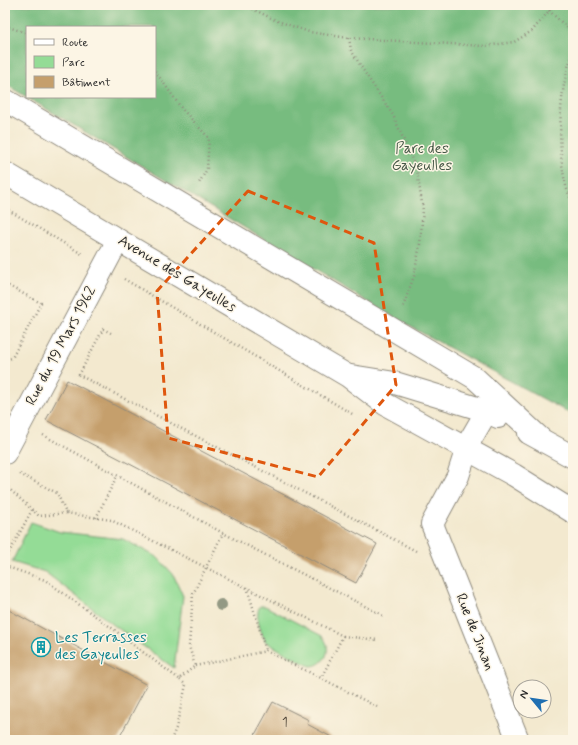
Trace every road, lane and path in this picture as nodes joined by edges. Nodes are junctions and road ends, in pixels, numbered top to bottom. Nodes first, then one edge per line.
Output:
1 (245, 5) edge
2 (543, 5) edge
3 (554, 5) edge
4 (549, 11) junction
5 (5, 26) edge
6 (26, 33) edge
7 (573, 33) edge
8 (349, 38) junction
9 (573, 55) edge
10 (156, 72) edge
11 (5, 100) edge
12 (5, 173) edge
13 (573, 203) edge
14 (185, 206) junction
15 (5, 208) edge
16 (118, 240) junction
17 (103, 267) junction
18 (5, 284) edge
19 (392, 328) junction
20 (111, 333) dead end
21 (5, 360) edge
22 (348, 376) junction
23 (486, 411) junction
24 (355, 415) dead end
25 (20, 423) junction
26 (541, 439) junction
27 (466, 450) junction
28 (5, 453) edge
29 (573, 457) edge
30 (18, 472) dead end
31 (118, 476) junction
32 (5, 485) edge
33 (32, 510) junction
34 (573, 512) edge
35 (66, 513) junction
36 (96, 518) junction
37 (223, 533) junction
38 (416, 552) dead end
39 (5, 560) edge
40 (5, 566) edge
41 (206, 567) junction
42 (247, 587) junction
43 (384, 616) dead end
44 (343, 636) junction
45 (378, 640) dead end
46 (266, 651) junction
47 (195, 666) junction
48 (321, 678) junction
49 (179, 679) junction
50 (377, 707) dead end
51 (170, 740) edge
52 (518, 740) edge

1 - 8 path
2 - 4 path
3 - 4 path
4 - 7 path
4 - 8 path
5 - 6 path
8 - 19 path
9 - 13 path
10 - 14 path
11 - 14 street
12 - 16 street, Avenue des Gayeulles
14 - 19 street
15 - 17 path
16 - 17 street, Rue du 19 Mars 1962
16 - 22 street, Avenue des Gayeulles
17 - 24 path
17 - 25 street, Rue du 19 Mars 1962
18 - 21 path
19 - 26 street
20 - 38 path
22 - 23 street, Avenue des Gayeulles
22 - 27 street, Avenue des Gayeulles
23 - 26 street, Avenue des Gayeulles
23 - 27 street
25 - 28 street, Rue du 19 Mars 1962
25 - 31 path
26 - 29 street, Avenue des Gayeulles
27 - 34 street, Avenue des Gayeulles
27 - 52 street, Rue de Jinan
30 - 35 path
31 - 36 path
31 - 37 path
32 - 33 path
33 - 35 path
33 - 39 path
35 - 36 path
36 - 41 path
37 - 41 path
37 - 43 path
40 - 49 path
41 - 42 path
41 - 47 path
42 - 44 path
42 - 46 path
44 - 45 path
44 - 48 path
46 - 47 path
46 - 48 path
47 - 49 path
48 - 50 path
49 - 51 path

